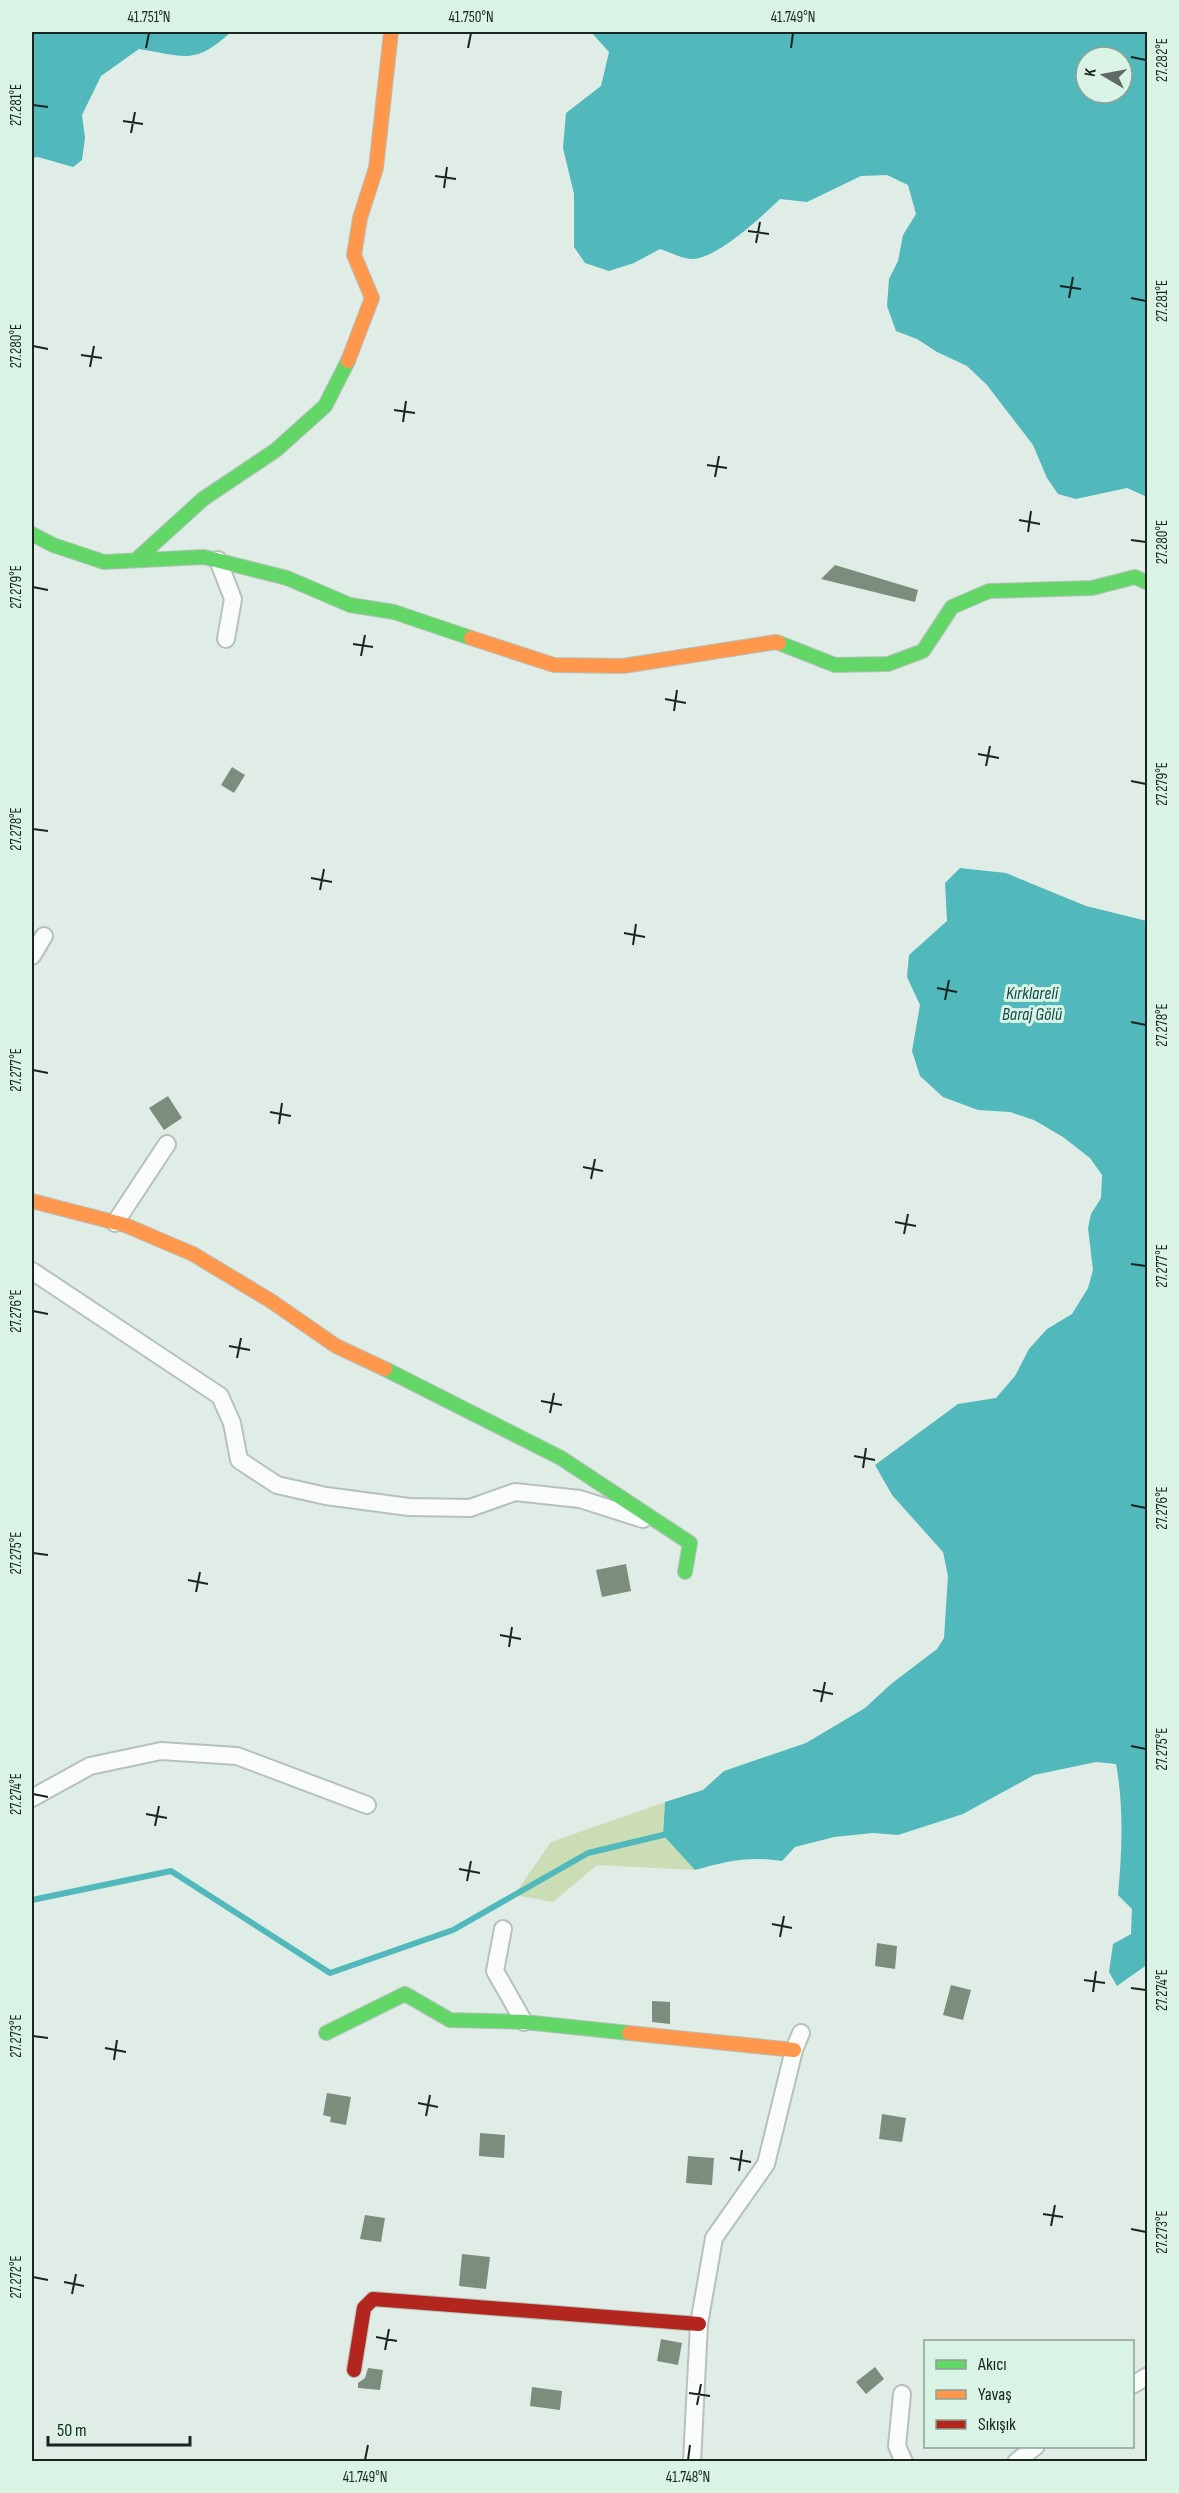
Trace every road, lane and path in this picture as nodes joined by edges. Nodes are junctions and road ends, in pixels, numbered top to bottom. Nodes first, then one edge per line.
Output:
1 (391, 32) edge
2 (32, 534) edge
3 (136, 560) junction
4 (218, 560) junction
5 (1148, 583) edge
6 (226, 639) dead end
7 (44, 936) dead end
8 (32, 956) edge
9 (167, 1144) dead end
10 (32, 1201) edge
11 (115, 1223) junction
12 (32, 1271) edge
13 (662, 1524) junction
14 (685, 1572) dead end
15 (32, 1798) edge
16 (367, 1806) dead end
17 (502, 1929) dead end
18 (524, 2022) junction
19 (326, 2033) dead end
20 (801, 2033) dead end
21 (794, 2050) junction
22 (699, 2324) junction
23 (354, 2370) dead end
24 (1148, 2376) edge
25 (1134, 2384) edge
26 (902, 2394) dead end
27 (1034, 2448) edge
28 (692, 2462) edge
29 (904, 2462) edge
30 (1016, 2462) edge

1 - 3 street
2 - 3 street
3 - 4 street
4 - 5 street
4 - 6 street
7 - 8 street
9 - 11 street
10 - 11 street
11 - 13 street
12 - 13 street
13 - 14 street
15 - 16 street
17 - 18 street
18 - 19 street
18 - 21 street
20 - 21 street
21 - 22 street
22 - 23 street
22 - 28 street
24 - 25 street
26 - 29 street
27 - 30 street

